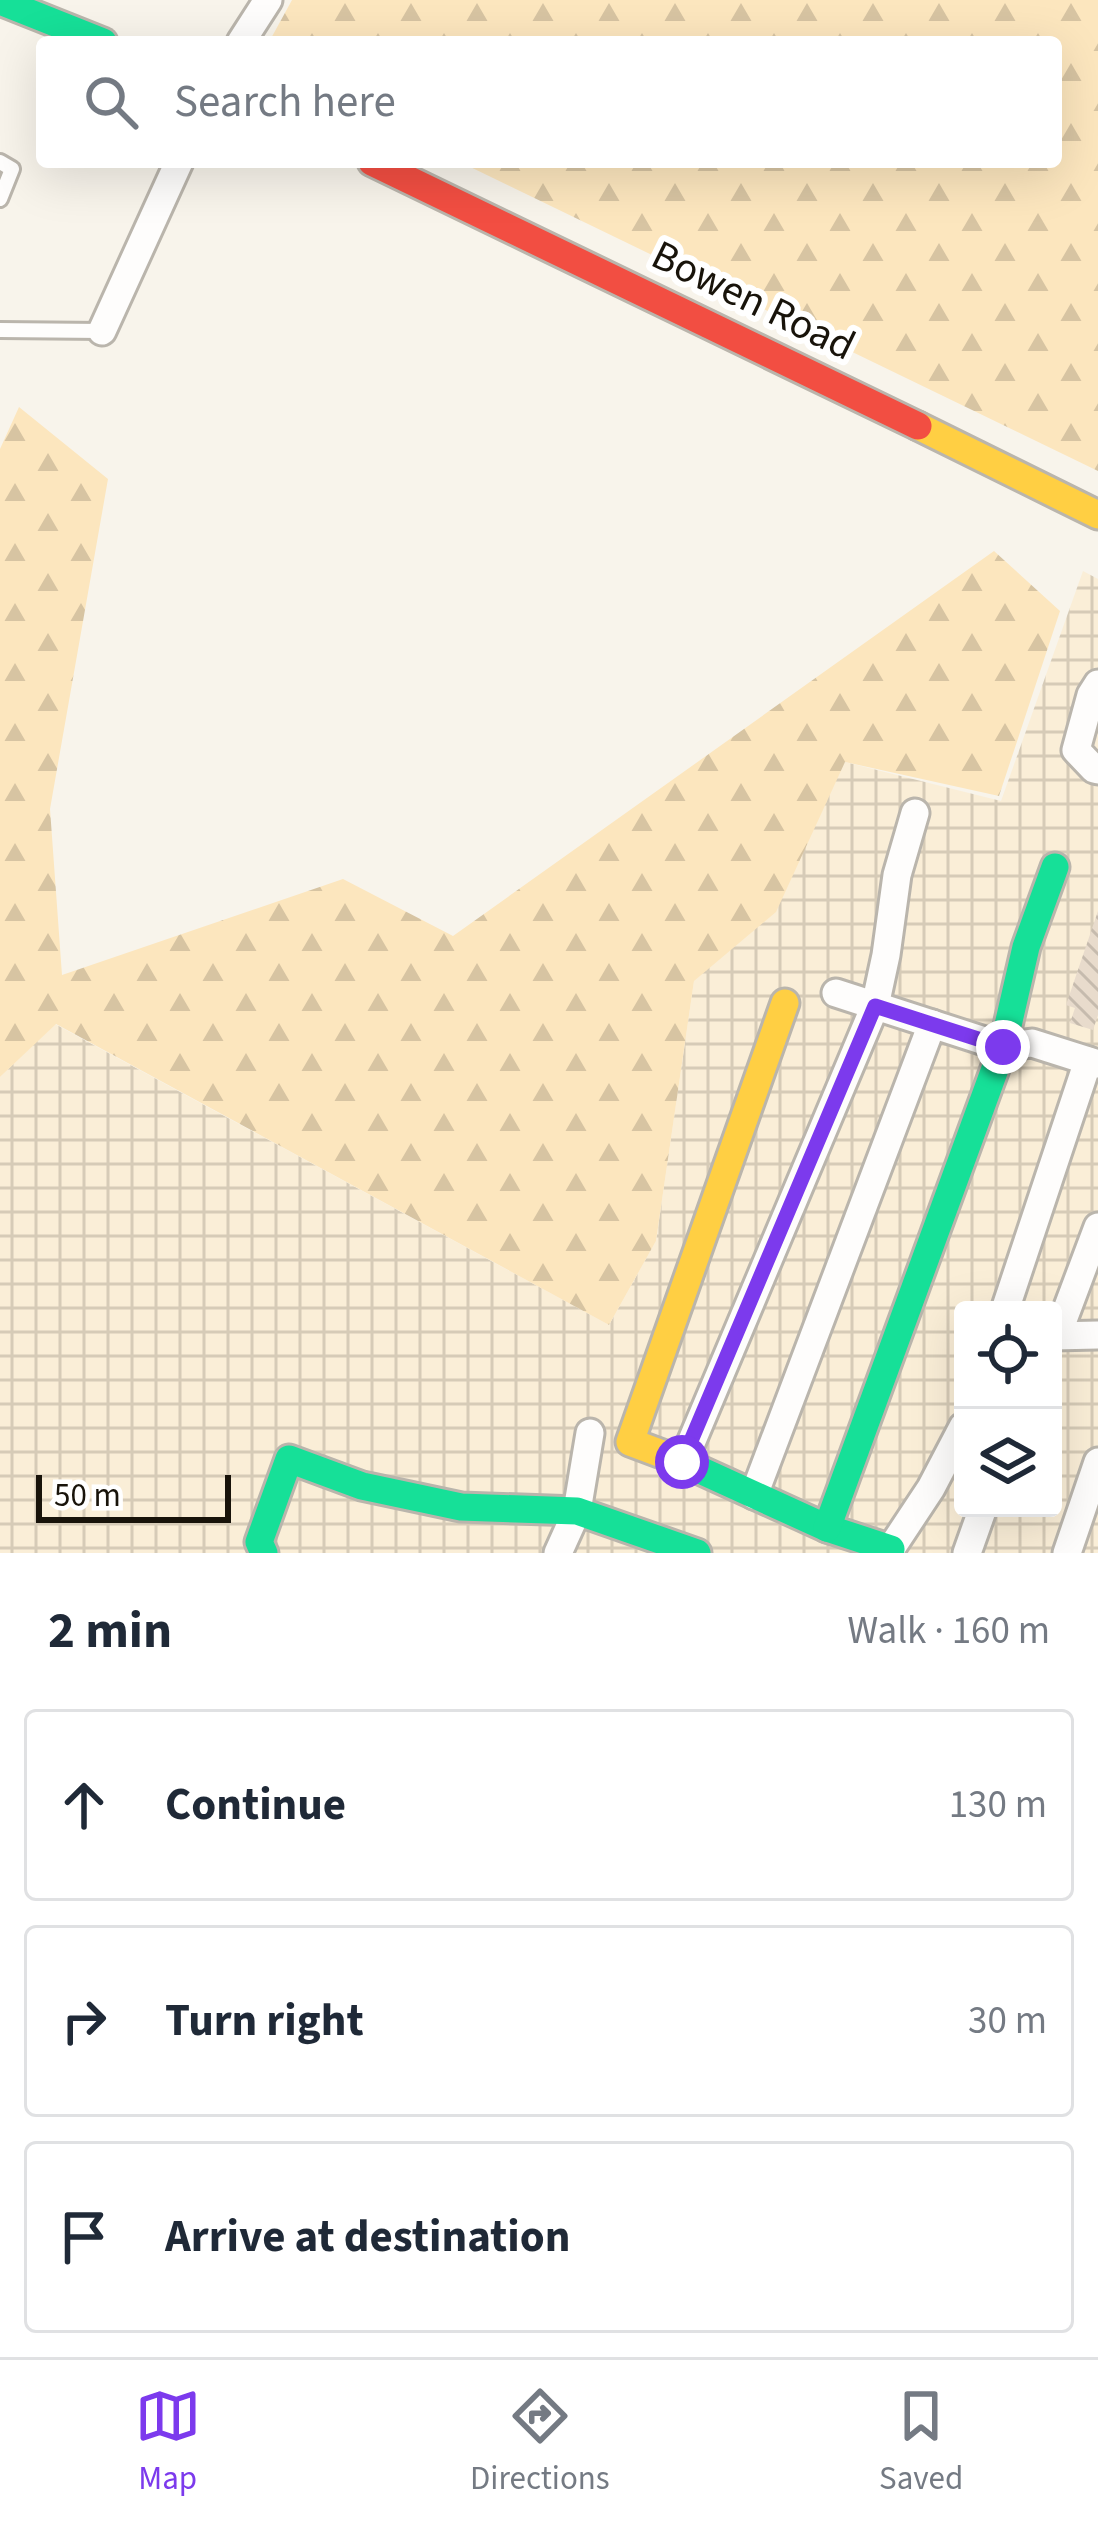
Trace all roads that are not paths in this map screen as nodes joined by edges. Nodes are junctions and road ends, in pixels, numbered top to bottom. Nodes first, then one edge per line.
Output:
1 (268, 0) edge
2 (0, 1) edge
3 (88, 36) edge
4 (246, 36) edge
5 (0, 163) edge
6 (176, 168) edge
7 (385, 168) edge
8 (0, 199) edge
9 (0, 330) edge
10 (102, 331) joint
11 (1098, 515) edge
12 (1098, 684) edge
13 (1098, 770) edge
14 (915, 813) dead end
15 (1055, 867) dead end
16 (836, 993) dead end
17 (785, 1003) dead end
18 (875, 1006) junction
19 (932, 1024) junction
20 (1003, 1047) junction
21 (1093, 1063) edge
22 (1098, 1227) edge
23 (1008, 1301) edge
24 (1062, 1318) edge
25 (1098, 1335) edge
26 (1062, 1336) edge
27 (590, 1433) dead end
28 (954, 1444) edge
29 (682, 1462) junction
30 (1098, 1462) edge
31 (754, 1495) junction
32 (577, 1511) junction
33 (980, 1517) edge
34 (826, 1528) junction
35 (889, 1551) edge
36 (688, 1552) edge
37 (264, 1553) edge
38 (558, 1553) edge
39 (968, 1553) edge
40 (1066, 1553) edge

1 - 4 street
2 - 3 street
5 - 8 lane
6 - 10 street
7 - 11 street, Bowen Road
9 - 10 lane
12 - 13 street
14 - 18 street
15 - 20 street
16 - 18 street
17 - 29 street
18 - 19 street
18 - 29 street
19 - 20 street
19 - 31 street
20 - 21 street
20 - 34 street
21 - 23 street
22 - 24 street
25 - 26 street
27 - 32 street
28 - 35 street
29 - 31 street
30 - 40 street
31 - 34 street
32 - 36 street
32 - 37 street
32 - 38 street
33 - 39 street
34 - 35 street

